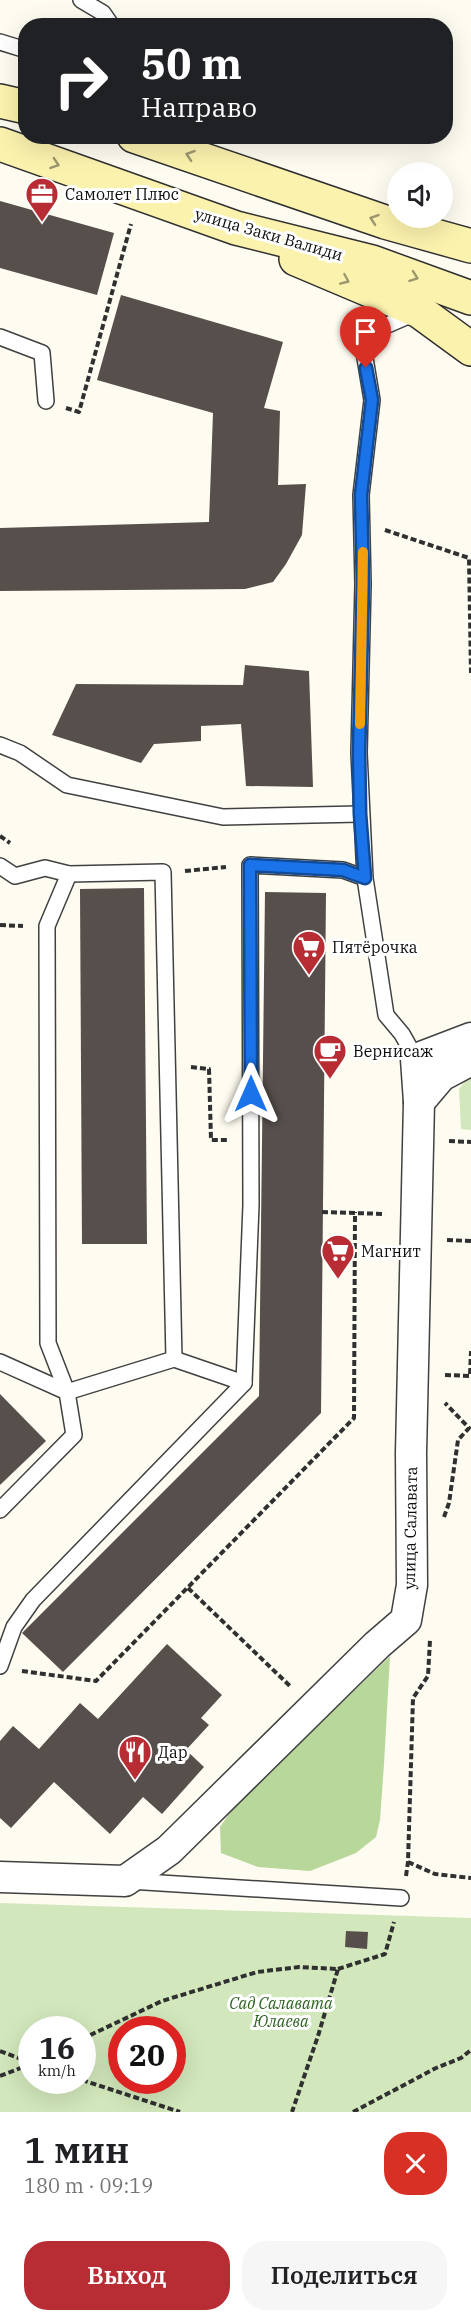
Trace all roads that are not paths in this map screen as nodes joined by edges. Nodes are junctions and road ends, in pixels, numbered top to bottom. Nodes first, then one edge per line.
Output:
1 (81, 0) edge
2 (107, 18) edge
3 (0, 42) edge
4 (18, 48) edge
5 (0, 100) edge
6 (18, 105) edge
7 (0, 144) edge
8 (158, 144) edge
9 (236, 228) junction
10 (471, 246) edge
11 (471, 298) edge
12 (419, 311) junction
13 (0, 337) edge
14 (471, 349) edge
15 (46, 401) road end
16 (0, 745) edge
17 (360, 814) junction
18 (0, 866) edge
19 (69, 874) junction
20 (365, 878) junction
21 (471, 1038) edge
22 (416, 1059) junction
23 (471, 1060) edge
24 (419, 1102) junction
25 (174, 1359) junction
26 (0, 1362) edge
27 (244, 1383) junction
28 (67, 1392) junction
29 (0, 1510) edge
30 (5, 1668) edge
31 (0, 1877) edge
32 (125, 1881) junction
33 (402, 1898) road end

1 - 2 lane
3 - 4 lane
5 - 6 main road
7 -> 9 main road, улица Заки Валиди
10 -> 8 main road
9 -> 11 main road, улица Заки Валиди
9 -> 12 main road
12 - 14 main road
12 - 17 lane
13 - 15 lane
16 - 17 lane
17 - 20 lane
18 - 19 lane
19 - 25 lane
19 - 28 lane
20 - 22 lane
20 - 27 lane
21 - 22 street
22 - 24 street, улица Салавата
23 - 24 street
24 - 32 street, улица Салавата
25 - 27 lane
25 - 28 lane
26 - 28 lane
27 - 30 lane
28 - 29 lane
31 - 32 street
32 - 33 lane

